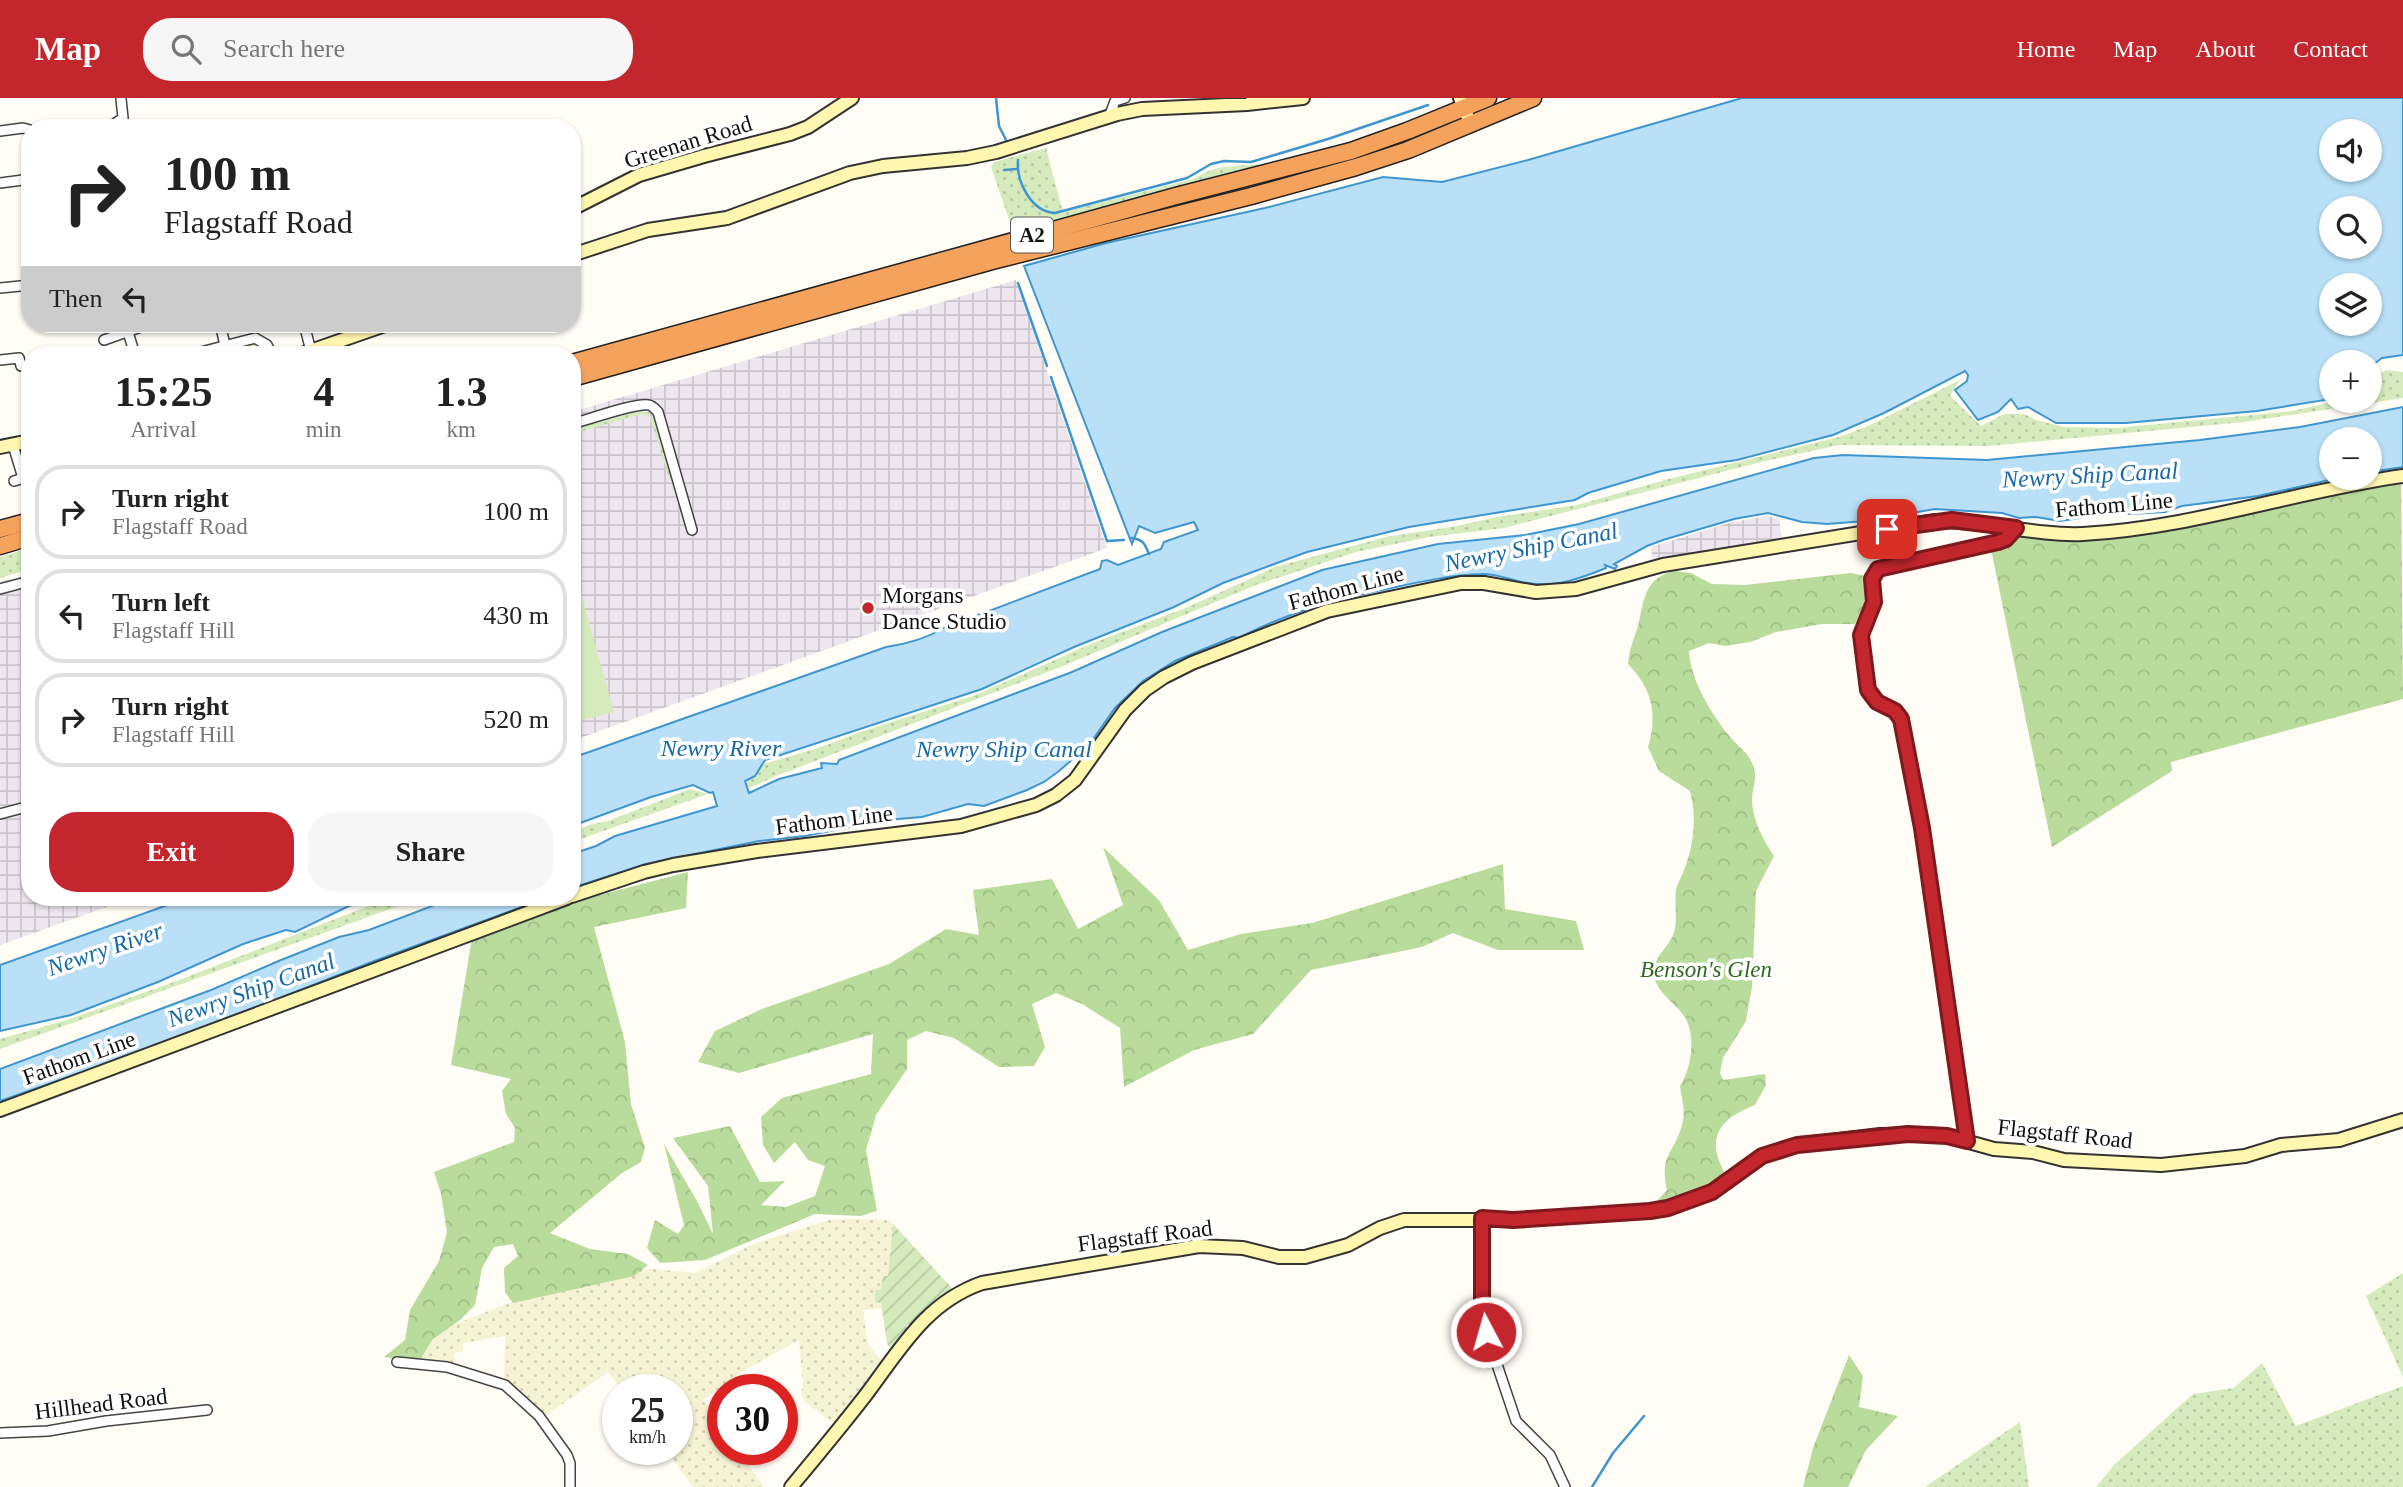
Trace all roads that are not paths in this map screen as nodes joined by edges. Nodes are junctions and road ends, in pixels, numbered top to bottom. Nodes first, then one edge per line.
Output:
1 (852, 98) edge
2 (1125, 98) edge
3 (1303, 98) edge
4 (1488, 98) edge
5 (1533, 98) edge
6 (121, 99) edge
7 (1212, 102) edge
8 (1462, 103) edge
9 (1109, 117) junction
10 (122, 119) edge
11 (1471, 125) junction
12 (21, 128) edge
13 (0, 131) edge
14 (21, 180) edge
15 (0, 183) edge
16 (581, 204) edge
17 (581, 252) edge
18 (21, 286) edge
19 (0, 288) edge
20 (125, 333) edge
21 (222, 333) edge
22 (362, 333) edge
23 (104, 340) dead end
24 (225, 345) junction
25 (221, 346) edge
26 (268, 346) edge
27 (325, 346) edge
28 (0, 360) edge
29 (581, 361) edge
30 (21, 366) dead end
31 (581, 375) edge
32 (581, 421) edge
33 (6, 446) edge
34 (2403, 475) edge
35 (21, 476) edge
36 (21, 523) edge
37 (2016, 528) junction
38 (0, 529) edge
39 (692, 530) dead end
40 (21, 540) edge
41 (0, 546) edge
42 (21, 583) edge
43 (0, 589) edge
44 (21, 808) edge
45 (0, 814) edge
46 (581, 893) edge
47 (546, 906) edge
48 (0, 1110) edge
49 (2403, 1120) edge
50 (1967, 1141) junction
51 (1482, 1218) junction
52 (397, 1362) dead end
53 (207, 1409) dead end
54 (0, 1433) edge
55 (570, 1487) edge
56 (790, 1487) edge
57 (1565, 1487) edge

1 - 16 street, Greenan Road
2 - 9 street
3 - 7 street
4 - 8 highway, A2
5 - 11 highway, A2
6 - 10 street
7 - 9 street
8 - 11 street
8 - 29 highway, A2
9 - 17 street
11 - 31 highway, A2
12 - 13 street
14 - 15 street
18 - 19 street
20 - 23 street
21 - 24 street
22 - 27 street
24 - 25 street
24 - 26 street
28 - 30 street
32 - 39 street
33 - 35 street
34 - 37 street, Fathom Line
36 - 38 highway
37 - 46 street, Fathom Line
37 - 50 street
40 - 41 highway
42 - 43 street
44 - 45 street
47 - 48 street, Fathom Line
49 - 50 street, Flagstaff Road
50 - 51 street, Flagstaff Road
51 - 56 street, Flagstaff Road
51 - 57 street
52 - 55 street
53 - 54 street, Hillhead Road

